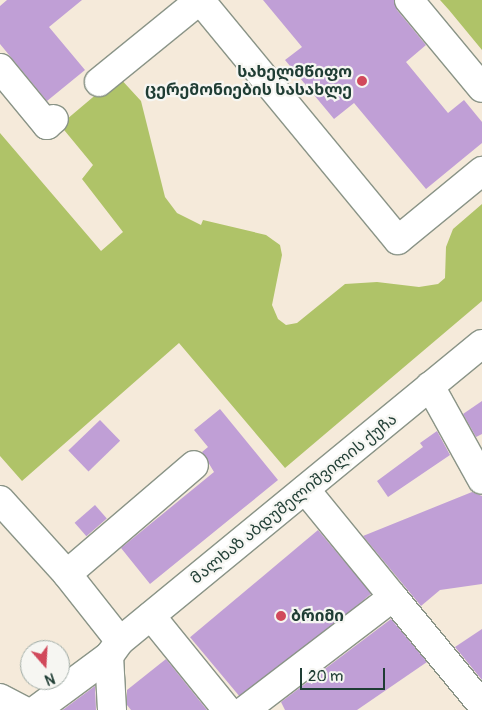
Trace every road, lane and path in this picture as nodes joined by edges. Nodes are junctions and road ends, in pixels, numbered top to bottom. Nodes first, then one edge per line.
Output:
1 (200, 0) edge
2 (409, 0) edge
3 (0, 68) edge
4 (99, 82) dead end
5 (482, 88) edge
6 (47, 129) dead end
7 (482, 171) edge
8 (482, 344) edge
9 (430, 386) junction
10 (194, 465) dead end
11 (482, 480) edge
12 (305, 489) junction
13 (0, 500) edge
14 (67, 574) junction
15 (393, 597) junction
16 (151, 616) junction
17 (114, 649) junction
18 (0, 698) edge
19 (482, 705) edge
20 (23, 710) edge
21 (36, 710) edge
22 (112, 710) edge
23 (227, 710) edge
24 (245, 710) edge

1 - 4 street
1 - 7 street
2 - 5 street
3 - 6 street
8 - 9 street, მალხაზ აბდუშელიშვილის ქუჩა
9 - 11 street
9 - 12 street, მალხაზ აბდუშელიშვილის ქუჩა
10 - 14 street
12 - 15 street
12 - 16 street, მალხაზ აბდუშელიშვილის ქუჩა
13 - 14 street
14 - 17 street
15 - 19 street
15 - 24 street
16 - 17 street, მალხაზ აბდუშელიშვილის ქუჩა
16 - 23 street
17 - 21 street, მალხაზ აბდუშელიშვილის ქუჩა
17 - 22 street
18 - 20 street

